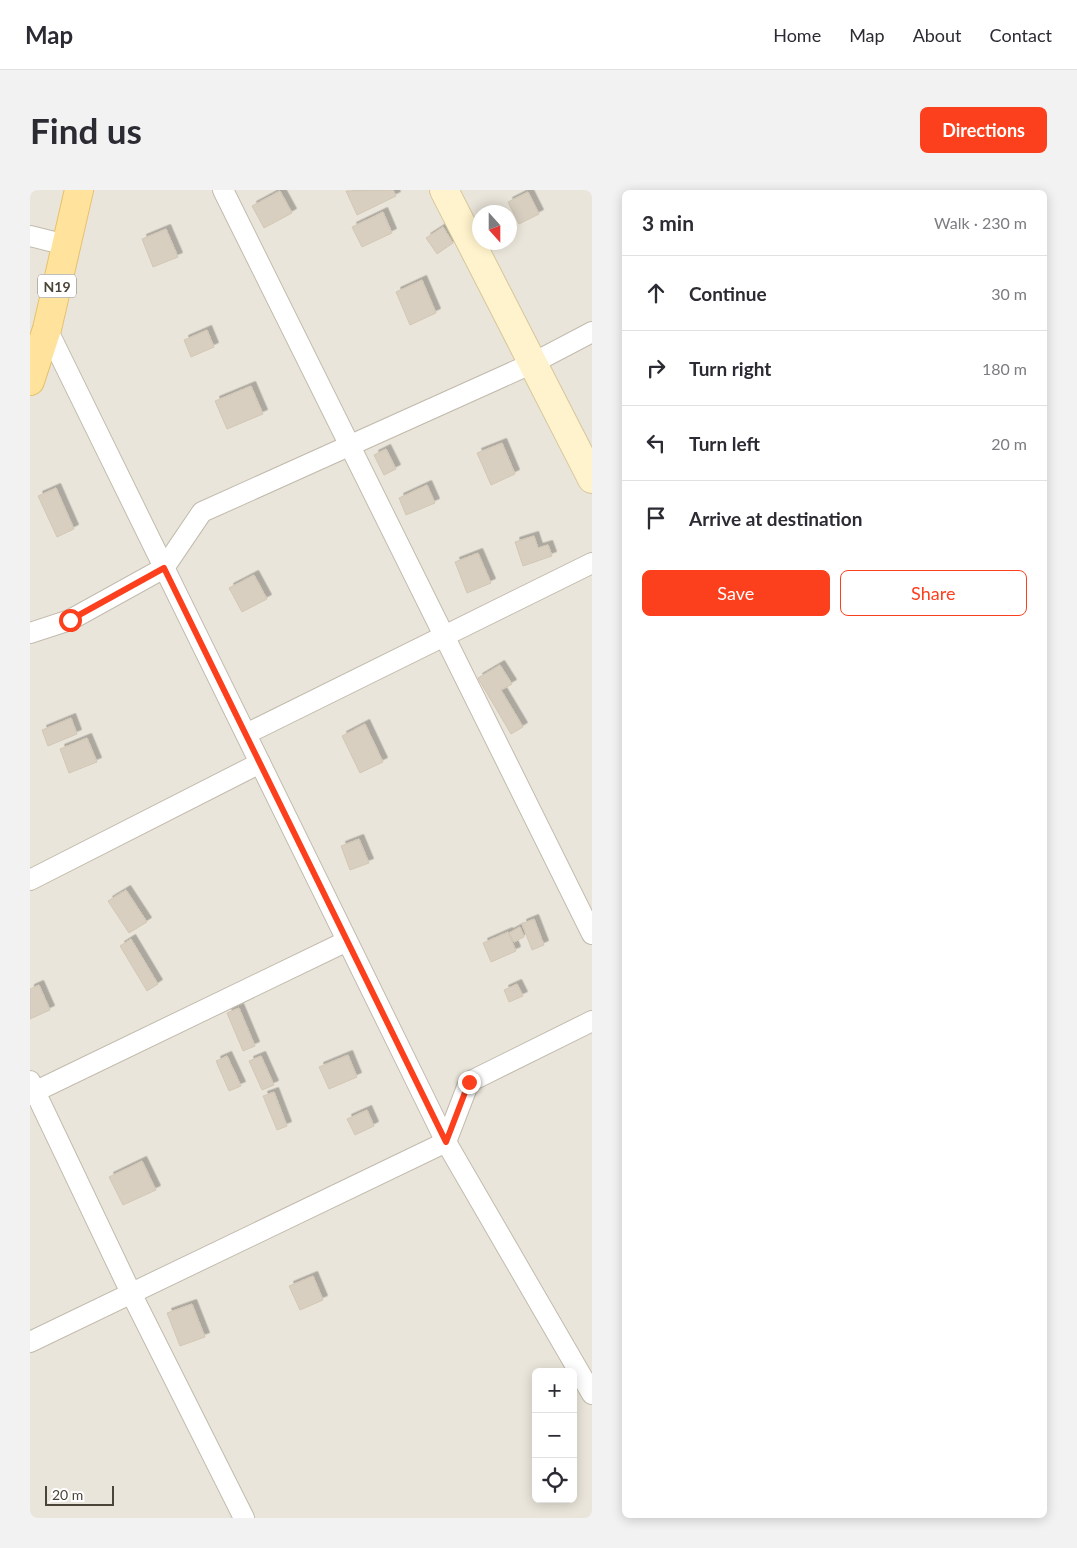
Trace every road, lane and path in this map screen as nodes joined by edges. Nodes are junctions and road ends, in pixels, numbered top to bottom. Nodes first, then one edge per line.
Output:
1 (79, 190) edge
2 (223, 190) edge
3 (444, 190) edge
4 (30, 236) edge
5 (66, 246) junction
6 (47, 329) junction
7 (592, 332) edge
8 (533, 363) junction
9 (30, 381) edge
10 (350, 445) junction
11 (592, 479) edge
12 (592, 564) edge
13 (164, 568) junction
14 (30, 633) edge
15 (445, 636) junction
16 (246, 734) junction
17 (260, 763) junction
18 (30, 880) edge
19 (592, 934) edge
20 (347, 941) junction
21 (592, 1021) edge
22 (32, 1089) edge
23 (446, 1142) junction
24 (131, 1293) junction
25 (30, 1342) edge
26 (592, 1394) edge
27 (244, 1518) edge

1 - 5 main road, N19
2 - 10 street
3 - 8 street
4 - 5 street
5 - 6 main road, N19
6 - 9 main road, N19
6 - 13 street
7 - 8 street
8 - 10 street
8 - 11 street
10 - 13 street
10 - 15 street
12 - 15 street
13 - 14 street
13 - 16 street
15 - 16 street
15 - 19 street
16 - 17 street
17 - 18 street
17 - 20 street
20 - 22 street
20 - 23 street
21 - 23 street
22 - 24 street
23 - 24 street
23 - 26 street
24 - 25 street
24 - 27 street

